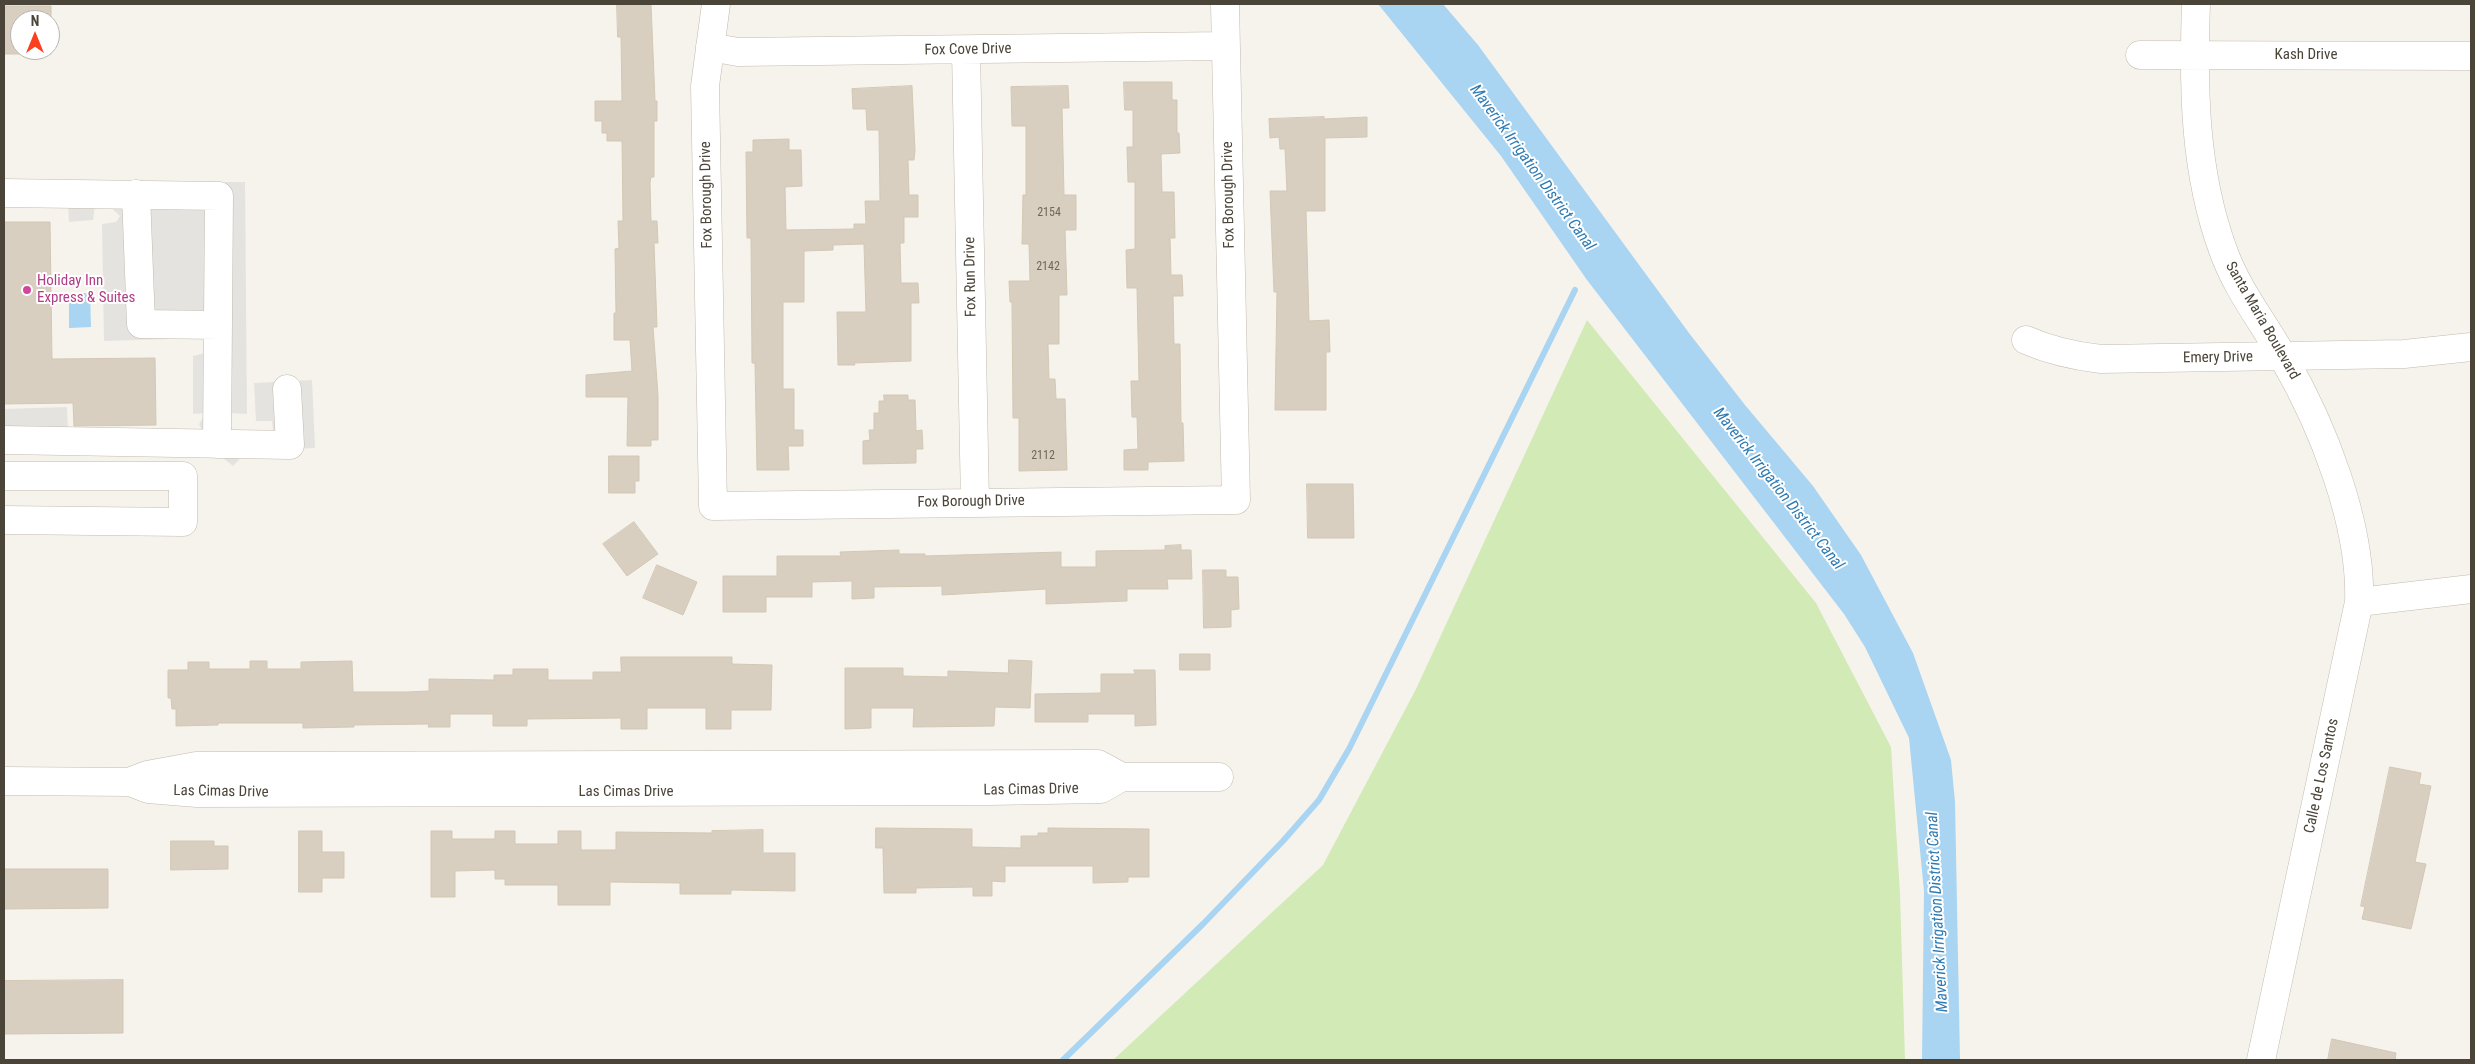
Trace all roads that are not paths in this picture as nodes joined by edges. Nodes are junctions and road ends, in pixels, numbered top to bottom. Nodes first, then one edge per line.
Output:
1 (716, 4) edge
2 (1225, 4) edge
3 (2196, 4) edge
4 (1225, 46) junction
5 (710, 48) junction
6 (966, 51) junction
7 (2140, 55) dead end
8 (2194, 55) junction
9 (2471, 56) edge
10 (4, 193) edge
11 (136, 194) junction
12 (218, 325) junction
13 (2026, 340) dead end
14 (2471, 347) edge
15 (2284, 358) junction
16 (287, 389) dead end
17 (4, 440) edge
18 (217, 444) junction
19 (4, 476) edge
20 (975, 502) junction
21 (4, 520) edge
22 (2471, 589) edge
23 (2359, 602) junction
24 (208, 766) junction
25 (261, 766) junction
26 (335, 766) junction
27 (393, 766) junction
28 (523, 766) junction
29 (1219, 777) dead end
30 (458, 779) junction
31 (589, 779) junction
32 (4, 781) edge
33 (129, 782) junction
34 (523, 792) junction
35 (208, 793) junction
36 (261, 793) junction
37 (335, 793) junction
38 (393, 793) junction
39 (2261, 1060) edge

1 - 5 street, Fox Borough Drive
2 - 4 street, Fox Borough Drive
3 - 8 street, Santa Maria Boulevard
4 - 6 street, Fox Cove Drive
4 - 20 street, Fox Borough Drive
5 - 6 street, Fox Cove Drive
5 - 20 street, Fox Borough Drive
6 - 20 street, Fox Run Drive
7 - 8 street, Kash Drive
8 - 9 street, Kash Drive
8 - 15 street, Santa Maria Boulevard
10 - 11 street
11 - 12 street
11 - 12 street
12 - 18 street
13 - 15 street, Emery Drive
14 - 15 street, Emery Drive
15 - 23 street, Santa Maria Boulevard
16 - 18 street
17 - 18 street
19 - 21 street
22 - 23 street
23 - 39 street, Calle de Los Santos
24 - 25 street, Las Cimas Drive
24 - 33 street, Las Cimas Drive
24 - 35 street
25 - 26 street, Las Cimas Drive
25 - 36 street
26 - 27 street, Las Cimas Drive
26 - 37 street
27 - 30 street, Las Cimas Drive
27 - 38 street
28 - 30 street, Las Cimas Drive
28 - 31 street, Las Cimas Drive
28 - 34 street
29 - 31 street, Las Cimas Drive
30 - 34 street, Las Cimas Drive
30 - 38 street, Las Cimas Drive
31 - 34 street, Las Cimas Drive
32 - 33 street, Las Cimas Drive
33 - 35 street, Las Cimas Drive
35 - 36 street, Las Cimas Drive
36 - 37 street, Las Cimas Drive
37 - 38 street, Las Cimas Drive

